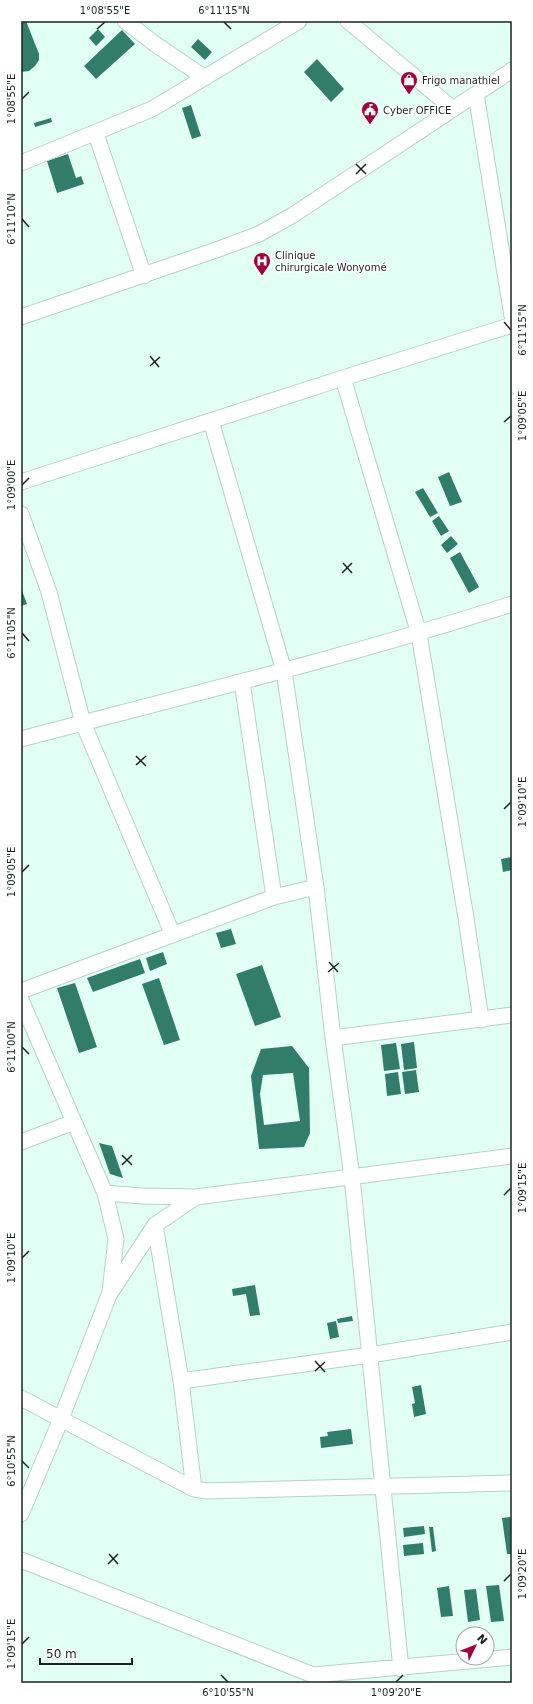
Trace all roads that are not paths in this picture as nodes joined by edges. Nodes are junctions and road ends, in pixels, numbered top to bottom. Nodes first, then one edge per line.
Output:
1 (125, 21) edge
2 (299, 21) edge
3 (348, 21) edge
4 (512, 70) edge
5 (205, 78) junction
6 (476, 94) junction
7 (453, 109) junction
8 (96, 134) junction
9 (21, 163) edge
10 (508, 255) edge
11 (144, 276) junction
12 (512, 316) edge
13 (21, 317) edge
14 (512, 325) edge
15 (343, 378) junction
16 (211, 421) junction
17 (21, 482) edge
18 (21, 514) edge
19 (512, 604) edge
20 (419, 634) junction
21 (284, 671) junction
22 (242, 682) junction
23 (83, 723) junction
24 (21, 739) edge
25 (316, 887) junction
26 (274, 897) junction
27 (173, 935) junction
28 (21, 991) edge
29 (21, 1000) edge
30 (512, 1015) edge
31 (481, 1020) junction
32 (333, 1038) junction
33 (74, 1122) junction
34 (21, 1142) edge
35 (512, 1156) edge
36 (352, 1177) junction
37 (105, 1193) junction
38 (196, 1197) junction
39 (156, 1225) junction
40 (109, 1295) junction
41 (512, 1332) edge
42 (370, 1355) junction
43 (181, 1380) junction
44 (21, 1398) edge
45 (61, 1419) junction
46 (512, 1482) edge
47 (383, 1485) junction
48 (194, 1489) junction
49 (21, 1514) edge
50 (21, 1560) edge
51 (512, 1658) edge
52 (401, 1669) junction
53 (318, 1679) edge

1 - 5 street
2 - 5 street
3 - 7 street
4 - 6 street
5 - 8 street
6 - 7 street
6 - 10 street
7 - 11 street
8 - 9 street
8 - 11 street
10 - 12 street
11 - 13 street
14 - 15 street
15 - 16 street
15 - 20 street
16 - 17 street
16 - 21 street
18 - 23 street
19 - 20 street
20 - 21 street
20 - 31 street
21 - 22 street
21 - 25 street
22 - 23 street
22 - 26 street
23 - 24 street
23 - 27 street
25 - 26 street
25 - 32 street
26 - 27 street
27 - 28 street
29 - 33 street
30 - 31 street
31 - 32 street
32 - 36 street
33 - 34 street
33 - 37 street
35 - 36 street
36 - 38 street
36 - 42 street
37 - 38 street
37 - 40 street
38 - 39 street
39 - 40 street
39 - 43 street
40 - 45 street
41 - 42 street
42 - 43 street
42 - 47 street
43 - 48 street
44 - 45 street
45 - 48 street
45 - 49 street
46 - 47 street
47 - 48 street
47 - 52 street
50 - 53 street
51 - 52 street
52 - 53 street

